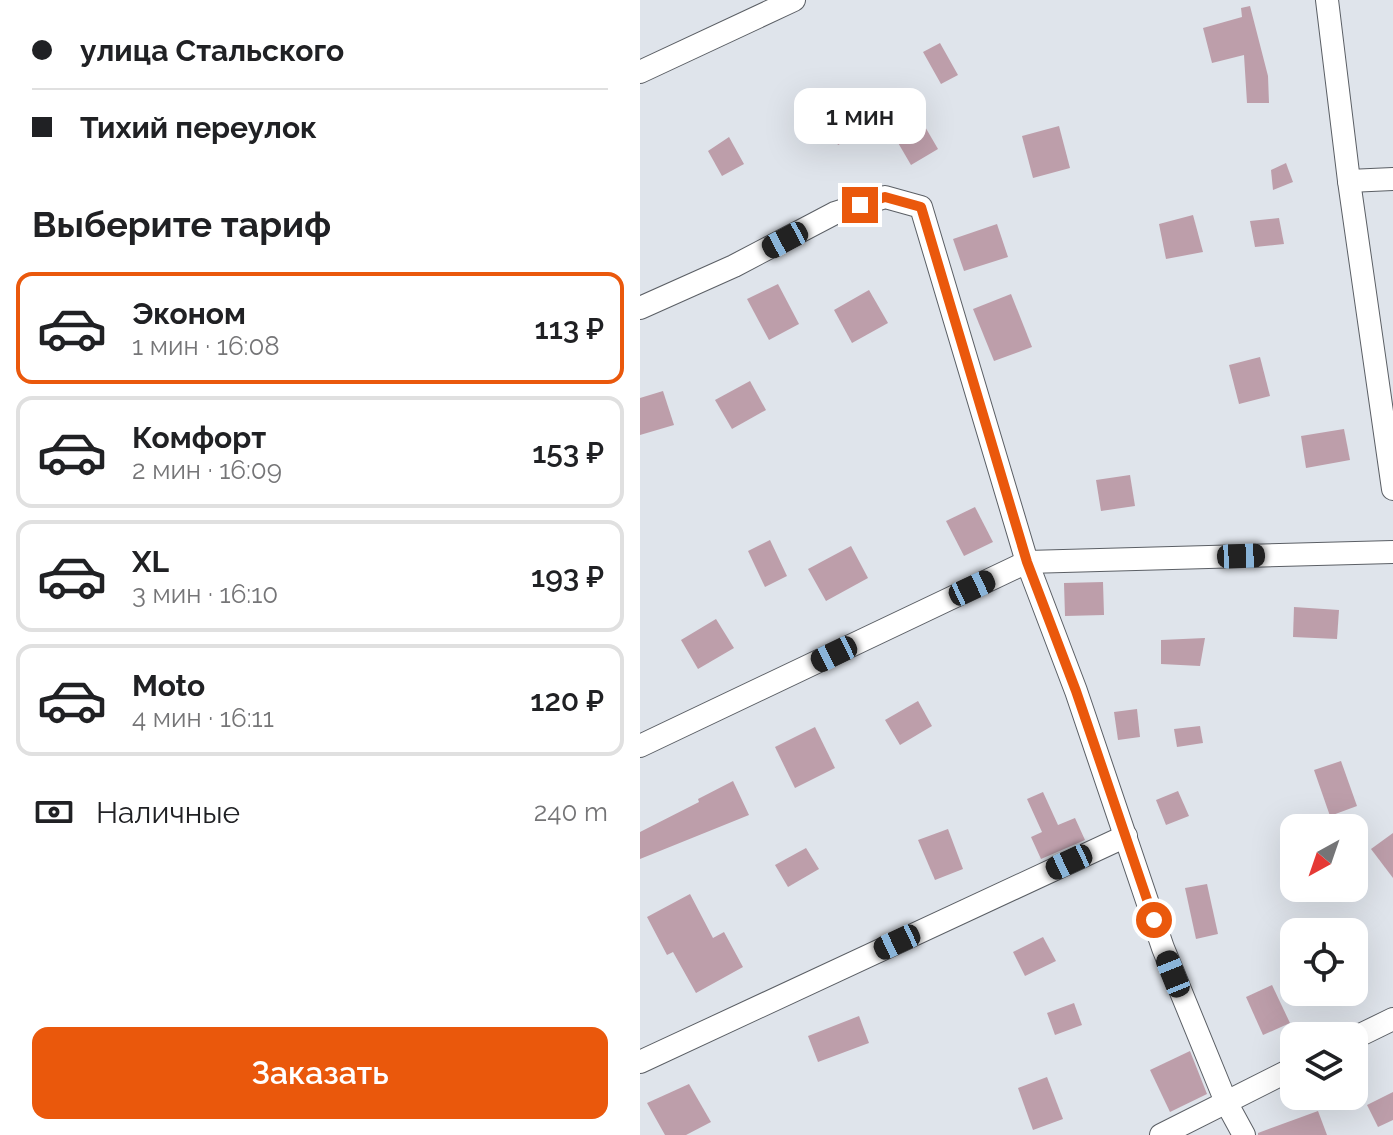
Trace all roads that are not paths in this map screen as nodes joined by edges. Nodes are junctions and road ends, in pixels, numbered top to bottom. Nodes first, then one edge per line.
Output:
1 (794, 0) edge
2 (1327, 0) edge
3 (640, 72) edge
4 (1393, 179) edge
5 (1349, 181) junction
6 (640, 308) edge
7 (1393, 489) edge
8 (1393, 552) edge
9 (1027, 562) junction
10 (640, 746) edge
11 (1126, 836) junction
12 (1393, 1019) edge
13 (1368, 1031) edge
14 (640, 1062) edge
15 (1280, 1075) edge
16 (1226, 1102) junction
17 (1161, 1135) edge
18 (1244, 1135) edge

1 - 3 street
2 - 5 street
4 - 5 street
5 - 7 street
6 - 9 street
8 - 9 street
9 - 10 street
9 - 11 street
11 - 14 street
11 - 16 street
12 - 13 street
15 - 16 street
16 - 17 street
16 - 18 street

